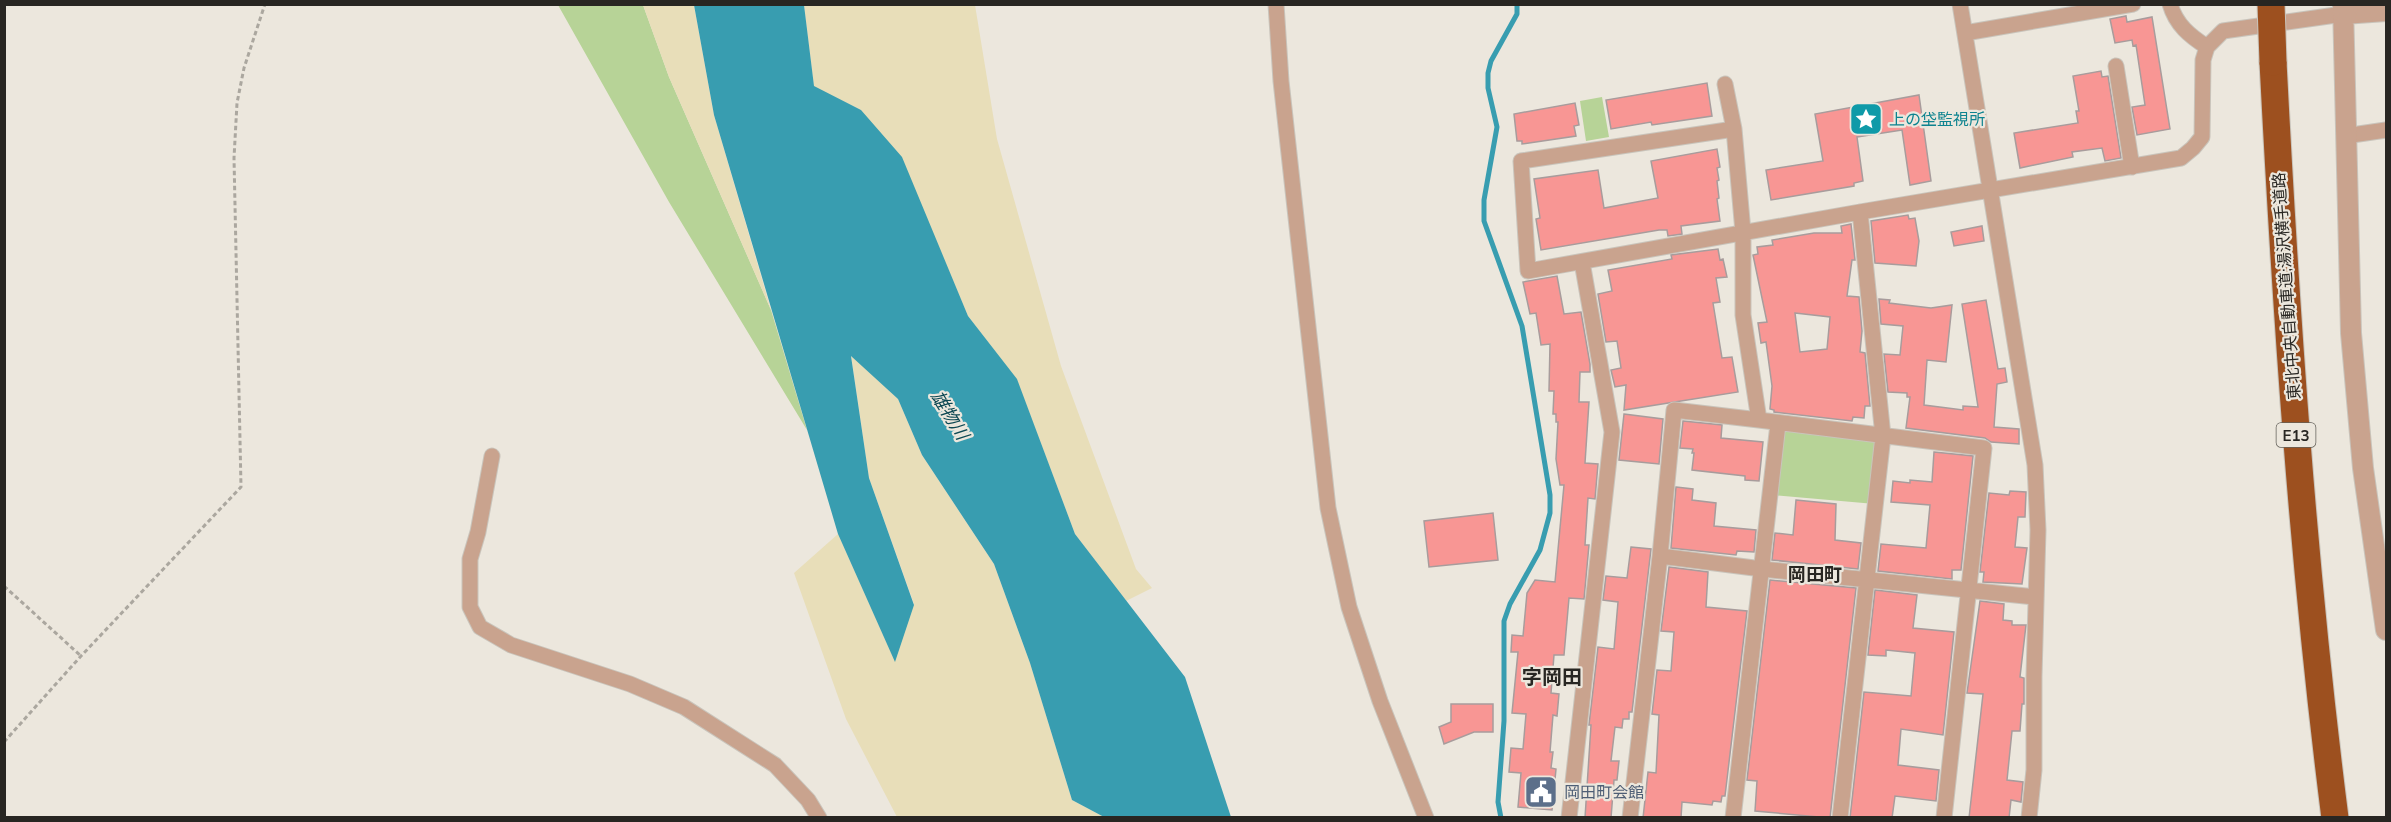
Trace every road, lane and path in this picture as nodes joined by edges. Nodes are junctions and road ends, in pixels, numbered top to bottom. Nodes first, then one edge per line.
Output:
1 (265, 4) edge
2 (1276, 4) edge
3 (1960, 4) edge
4 (2133, 4) edge
5 (2170, 4) edge
6 (2271, 4) edge
7 (2343, 9) edge
8 (2386, 11) edge
9 (1965, 33) junction
10 (2207, 47) junction
11 (2116, 66) dead end
12 (1725, 84) dead end
13 (1734, 129) junction
14 (2386, 130) edge
15 (2345, 136) junction
16 (2132, 166) junction
17 (1991, 190) junction
18 (1860, 212) junction
19 (1743, 232) junction
20 (1582, 262) junction
21 (1759, 420) junction
22 (1778, 423) junction
23 (1883, 436) junction
24 (492, 456) dead end
25 (1660, 556) junction
26 (1762, 569) junction
27 (1867, 579) junction
28 (4, 585) edge
29 (1969, 591) junction
30 (2035, 597) junction
31 (2386, 630) edge
32 (81, 656) junction
33 (4, 742) edge
34 (2334, 812) edge
35 (819, 818) edge
36 (1426, 818) edge
37 (1569, 818) edge
38 (1630, 818) edge
39 (1733, 818) edge
40 (1840, 818) edge
41 (1944, 818) edge
42 (2029, 818) edge

1 - 32 path
2 - 36 street
3 - 9 street
4 - 9 street
5 - 10 street
6 - 34 highway, 東北中央自動車道;湯沢横手道路 / E13, bridge
7 - 8 street
7 - 10 street
7 - 15 street
9 - 17 street
10 - 16 street
11 - 16 street
12 - 13 street
13 - 19 street
13 - 20 street
14 - 15 street
15 - 31 street
16 - 17 street
17 - 18 street
17 - 30 street
18 - 19 street
18 - 23 street
19 - 20 street
19 - 21 street
20 - 37 street
21 - 22 street
21 - 25 street
22 - 23 street
22 - 26 street
23 - 27 street
23 - 29 street
24 - 35 street
25 - 26 street
25 - 38 street
26 - 27 street
26 - 39 street
27 - 29 street
27 - 40 street
28 - 32 path
29 - 30 street
29 - 41 street
30 - 42 street
32 - 33 path

